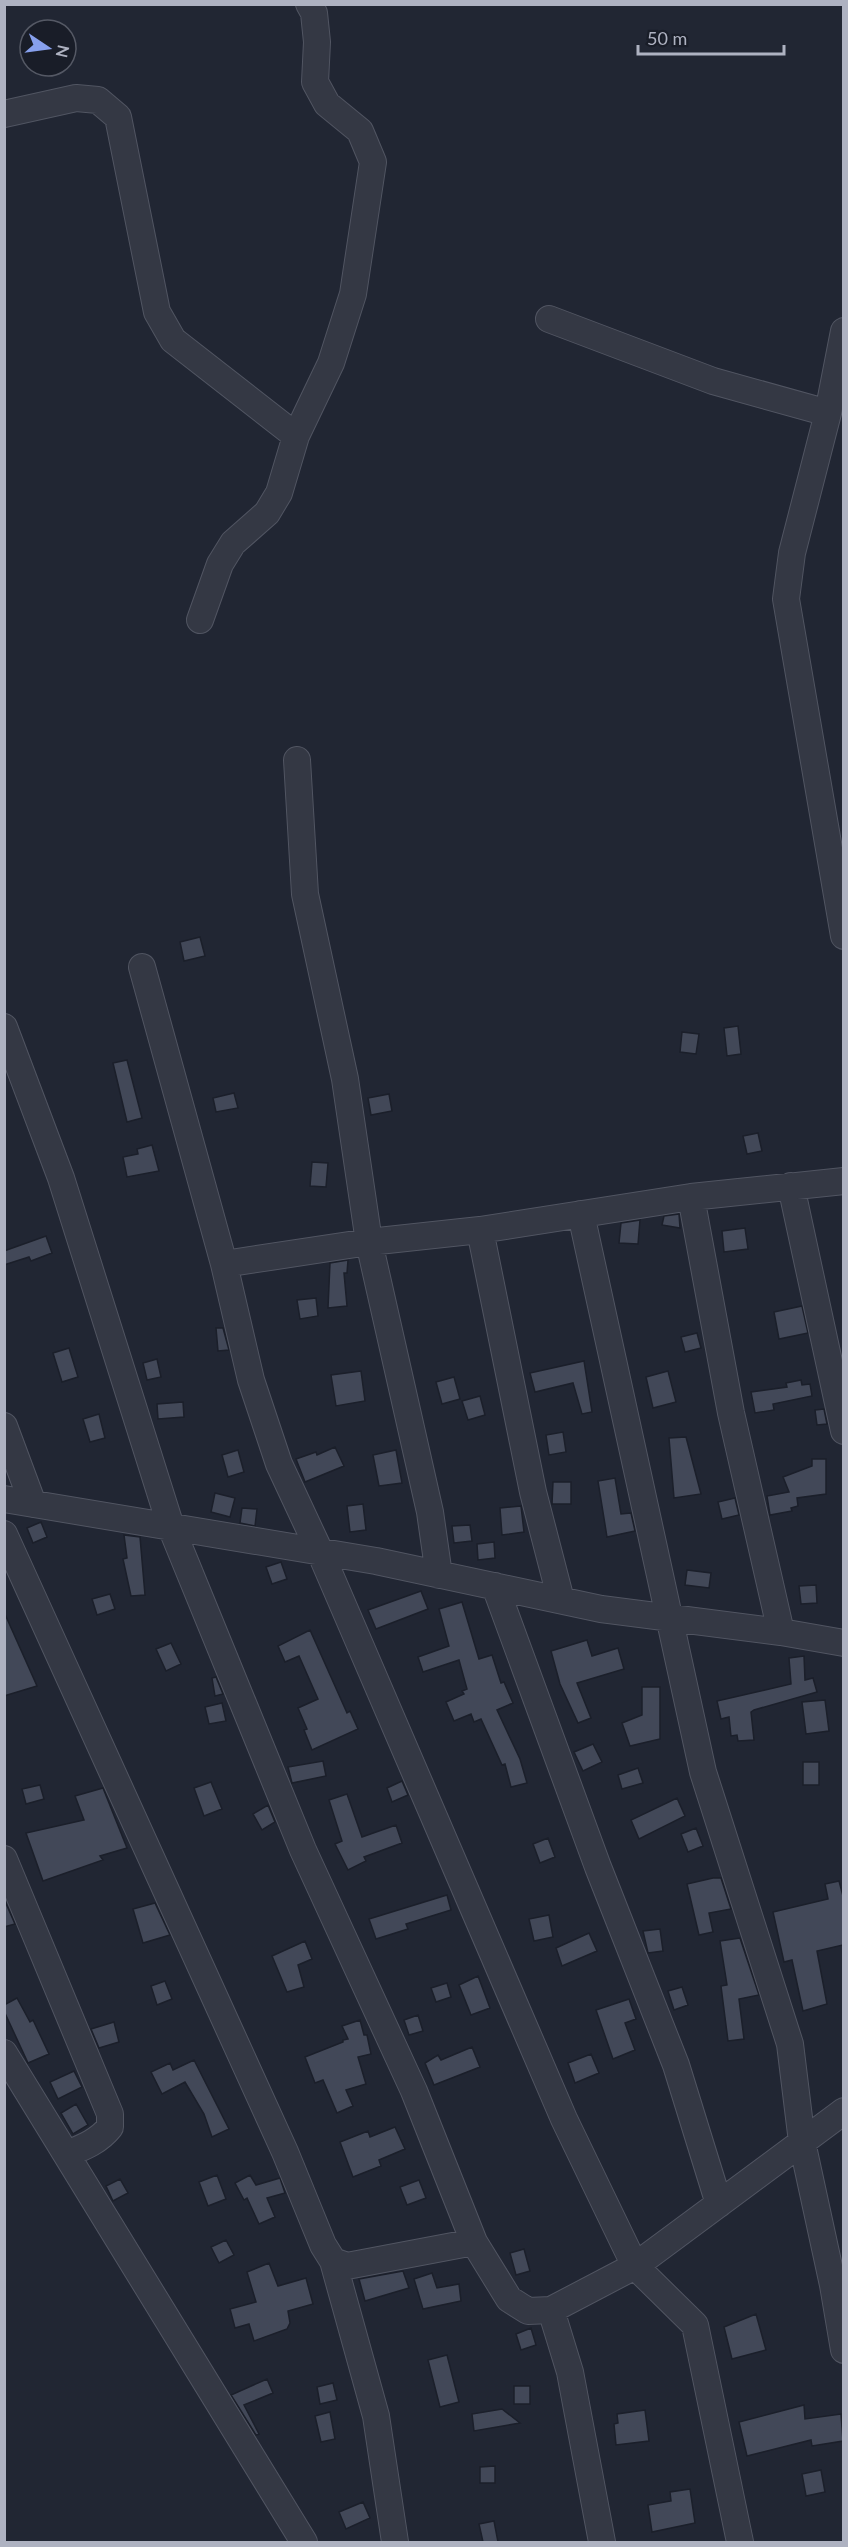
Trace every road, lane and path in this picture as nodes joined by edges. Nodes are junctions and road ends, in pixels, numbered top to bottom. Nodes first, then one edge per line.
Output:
1 (309, 4) edge
2 (4, 114) edge
3 (549, 318) dead end
4 (843, 331) edge
5 (828, 413) junction
6 (296, 436) junction
7 (200, 620) dead end
8 (297, 760) dead end
9 (843, 936) edge
10 (142, 967) dead end
11 (4, 1027) edge
12 (843, 1181) edge
13 (791, 1186) junction
14 (690, 1197) junction
15 (581, 1214) junction
16 (480, 1230) junction
17 (369, 1242) junction
18 (224, 1264) junction
19 (4, 1426) edge
20 (843, 1431) edge
21 (4, 1499) edge
22 (33, 1504) junction
23 (171, 1527) junction
24 (4, 1534) edge
25 (321, 1554) junction
26 (440, 1575) junction
27 (495, 1586) junction
28 (561, 1600) junction
29 (669, 1617) junction
30 (781, 1632) junction
31 (843, 1643) edge
32 (4, 1859) edge
33 (4, 2053) edge
34 (843, 2111) edge
35 (802, 2142) junction
36 (67, 2154) junction
37 (718, 2204) junction
38 (474, 2242) junction
39 (333, 2261) junction
40 (635, 2266) junction
41 (551, 2310) junction
42 (843, 2350) edge
43 (304, 2542) edge
44 (395, 2542) edge
45 (602, 2542) edge
46 (740, 2542) edge

1 - 6 street
2 - 6 street
3 - 5 street
4 - 5 street
5 - 9 street
6 - 7 street
8 - 17 street
10 - 18 street
11 - 23 street
12 - 13 street
13 - 14 street
13 - 20 street
14 - 15 street
14 - 30 street
15 - 16 street
15 - 29 street
16 - 17 street
16 - 28 street
17 - 18 street
17 - 26 street
18 - 25 street
19 - 22 street
21 - 22 street
22 - 23 street
23 - 25 street
23 - 38 street
24 - 39 street
25 - 26 street
25 - 40 street
26 - 27 street
27 - 28 street
27 - 37 street
28 - 29 street
29 - 30 street
29 - 35 street
30 - 31 street
32 - 36 street
33 - 36 street
34 - 35 street
35 - 37 street
35 - 42 street
36 - 43 street
37 - 40 street
38 - 39 street
38 - 41 street
39 - 44 street
40 - 41 street
40 - 46 street
41 - 45 street

